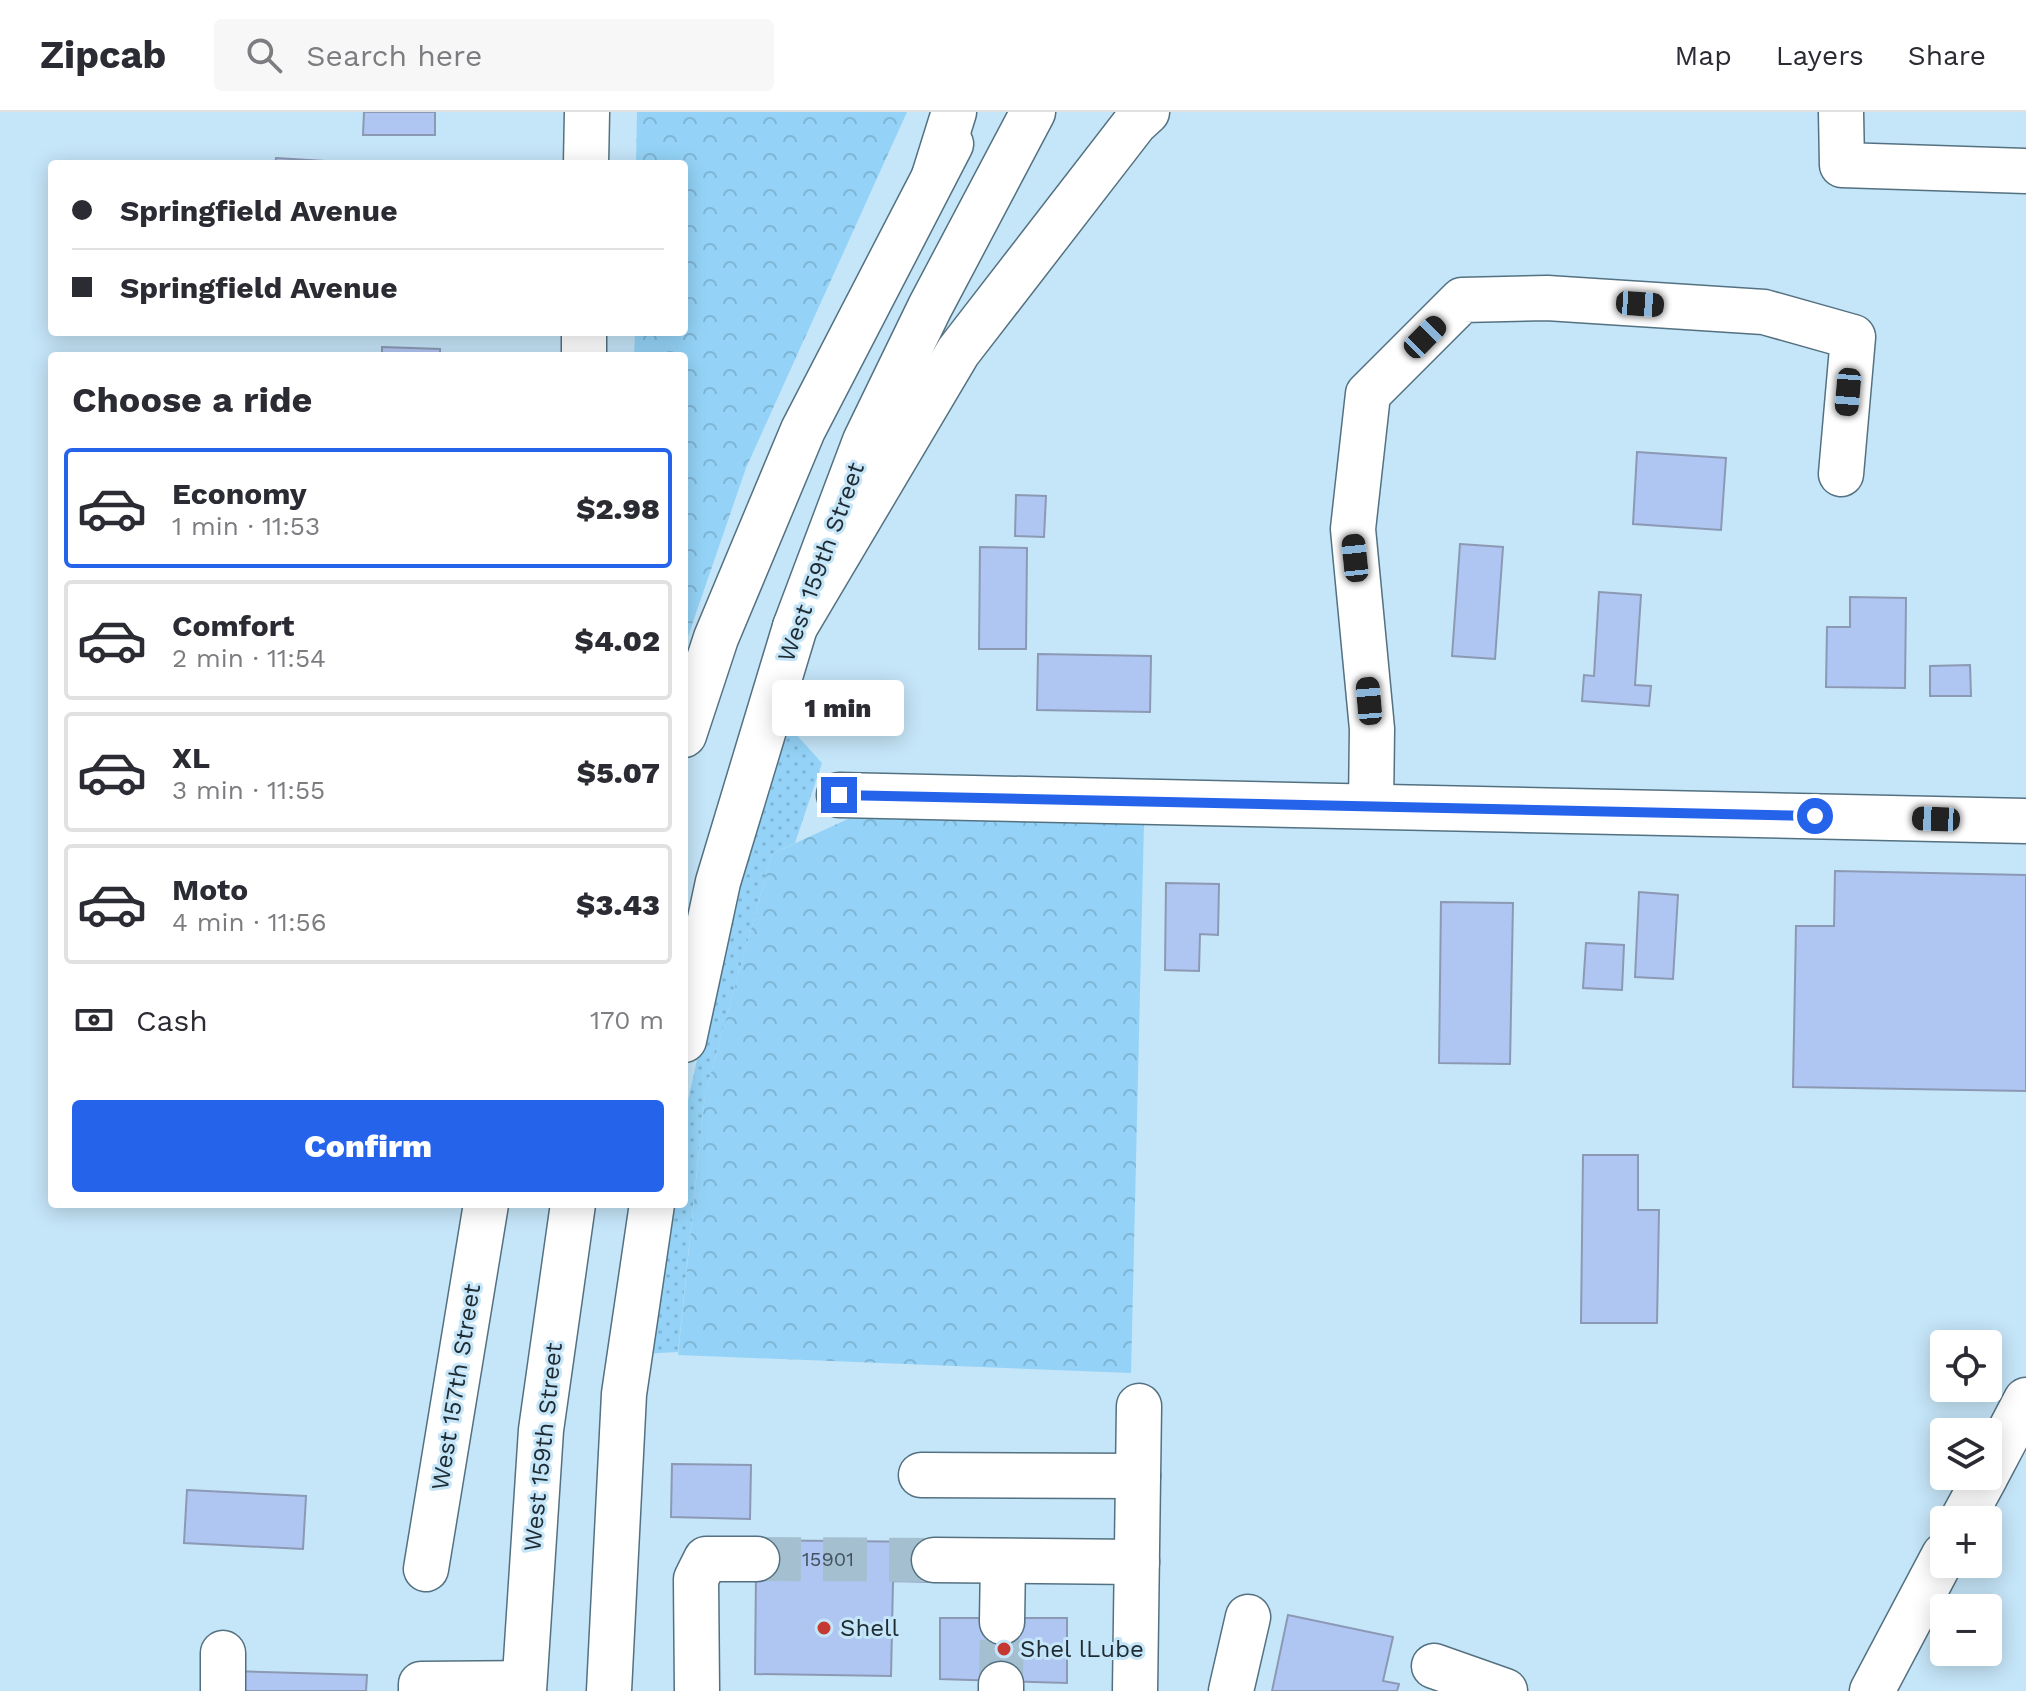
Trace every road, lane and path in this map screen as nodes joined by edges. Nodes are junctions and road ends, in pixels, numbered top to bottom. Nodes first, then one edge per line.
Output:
1 (587, 112) edge
2 (954, 112) edge
3 (968, 112) edge
4 (1033, 112) edge
5 (1147, 112) edge
6 (1841, 112) edge
7 (586, 160) edge
8 (2026, 171) edge
9 (934, 176) junction
10 (1841, 474) dead end
11 (795, 627) junction
12 (688, 723) edge
13 (839, 795) dead end
14 (1371, 806) junction
15 (2026, 821) edge
16 (688, 1021) edge
17 (485, 1208) edge
18 (572, 1208) edge
19 (651, 1208) edge
20 (2026, 1400) edge
21 (1139, 1406) dead end
22 (2002, 1446) edge
23 (921, 1475) dead end
24 (1138, 1476) junction
25 (757, 1559) tunnel mouth
26 (934, 1560) tunnel mouth
27 (1003, 1561) junction
28 (1137, 1562) junction
29 (426, 1569) dead end
30 (1932, 1578) edge
31 (1248, 1617) dead end
32 (1002, 1622) tunnel mouth
33 (1434, 1666) dead end
34 (524, 1687) edge
35 (421, 1691) edge
36 (609, 1691) edge
37 (697, 1691) edge
38 (1135, 1691) edge
39 (1231, 1691) edge
40 (1505, 1691) edge
41 (1872, 1691) edge

1 - 7 main road
2 - 9 main road
3 - 9 main road
4 - 11 main road, West 159th Street
5 - 11 main road
6 - 8 main road
9 - 12 main road
10 - 14 main road
11 - 16 main road, West 159th Street
13 - 14 main road
14 - 15 main road
17 - 29 main road, West 157th Street
18 - 34 main road, West 159th Street
19 - 36 main road
20 - 22 main road
21 - 24 main road
23 - 24 main road
24 - 28 main road
25 - 37 main road
26 - 27 main road
27 - 28 main road
27 - 32 main road
28 - 38 main road
30 - 41 main road
31 - 39 main road
33 - 40 main road
34 - 35 main road

